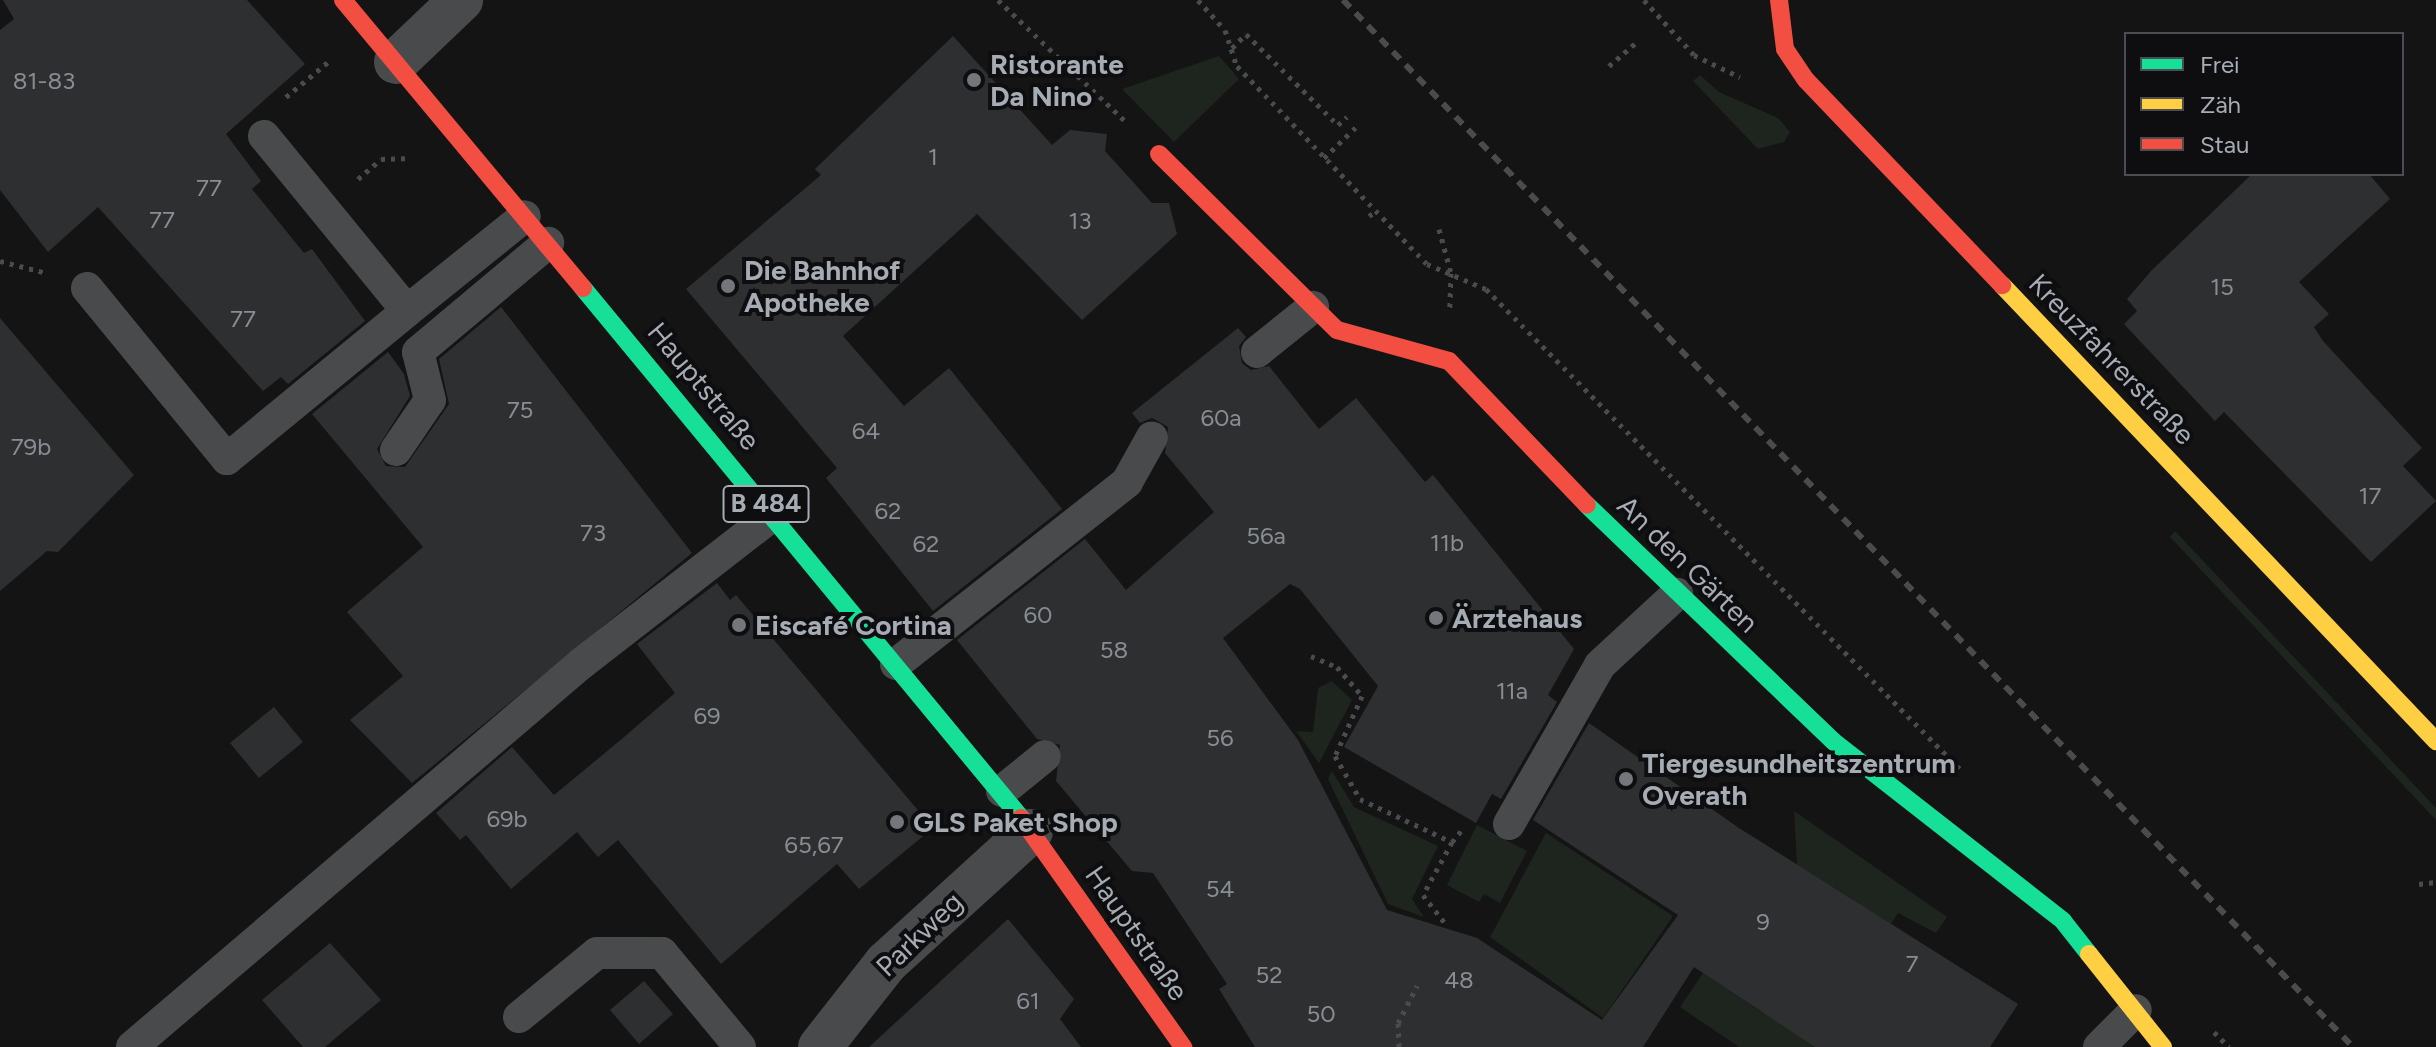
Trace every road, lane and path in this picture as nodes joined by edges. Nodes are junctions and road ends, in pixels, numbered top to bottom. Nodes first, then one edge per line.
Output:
1 (343, 0) edge
2 (461, 0) edge
3 (998, 0) edge
4 (1198, 0) edge
5 (1779, 0) edge
6 (367, 29) junction
7 (1635, 43) dead end
8 (1232, 48) junction
9 (396, 62) junction
10 (1609, 66) dead end
11 (1347, 117) dead end
12 (1356, 127) dead end
13 (451, 129) junction
14 (264, 136) joint
15 (1159, 154) joint
16 (1324, 158) junction
17 (322, 208) junction
18 (1376, 211) junction
19 (525, 216) junction
20 (1369, 216) dead end
21 (1439, 229) dead end
22 (548, 243) junction
23 (1451, 273) junction
24 (87, 288) dead end
25 (1313, 307) junction
26 (407, 311) junction
27 (1257, 352) dead end
28 (1449, 361) junction
29 (1152, 437) dead end
30 (396, 450) dead end
31 (774, 514) junction
32 (1677, 594) junction
33 (1311, 656) dead end
34 (896, 664) junction
35 (2436, 741) edge
36 (1045, 756) dead end
37 (1974, 783) dead end
38 (1002, 791) junction
39 (1509, 824) dead end
40 (1031, 831) junction
41 (2436, 882) edge
42 (2419, 884) dead end
43 (1447, 926) dead end
44 (1417, 986) dead end
45 (2136, 1010) junction
46 (519, 1017) dead end
47 (2206, 1024) dead end
48 (132, 1047) edge
49 (740, 1047) edge
50 (820, 1047) edge
51 (1183, 1047) edge
52 (1399, 1047) edge
53 (2099, 1047) edge
54 (2163, 1047) edge
55 (2229, 1047) edge

1 - 6 street, Hauptstraße / B 484
2 - 9 street
3 - 15 path
4 - 8 path
5 - 35 street, Kreuzfahrerstraße
6 - 9 street, Hauptstraße / B 484
6 - 14 path
7 - 10 path
8 - 11 path
8 - 16 path
9 - 13 street, Hauptstraße / B 484
12 - 16 path
13 - 17 path
13 - 19 street, Hauptstraße / B 484
14 - 17 lane
15 - 25 street
16 - 18 path
17 - 26 lane
18 - 20 path
18 - 23 path
19 - 22 street, Hauptstraße / B 484
19 - 26 lane
21 - 23 path
22 - 30 lane
22 - 31 street, Hauptstraße / B 484
23 - 28 path
23 - 37 path
24 - 26 lane
25 - 27 lane
25 - 28 street
28 - 32 street, An den Gärten
29 - 34 lane
31 - 34 street, Hauptstraße / B 484
31 - 48 lane
32 - 39 lane
32 - 45 street, An den Gärten
33 - 43 path
34 - 38 street, Hauptstraße / B 484
36 - 38 lane
38 - 40 street, Hauptstraße / B 484
40 - 50 street, Parkweg
40 - 51 street, Hauptstraße / B 484
41 - 42 path
44 - 52 path
45 - 53 lane
45 - 54 street, An den Gärten
46 - 49 lane
47 - 55 path

